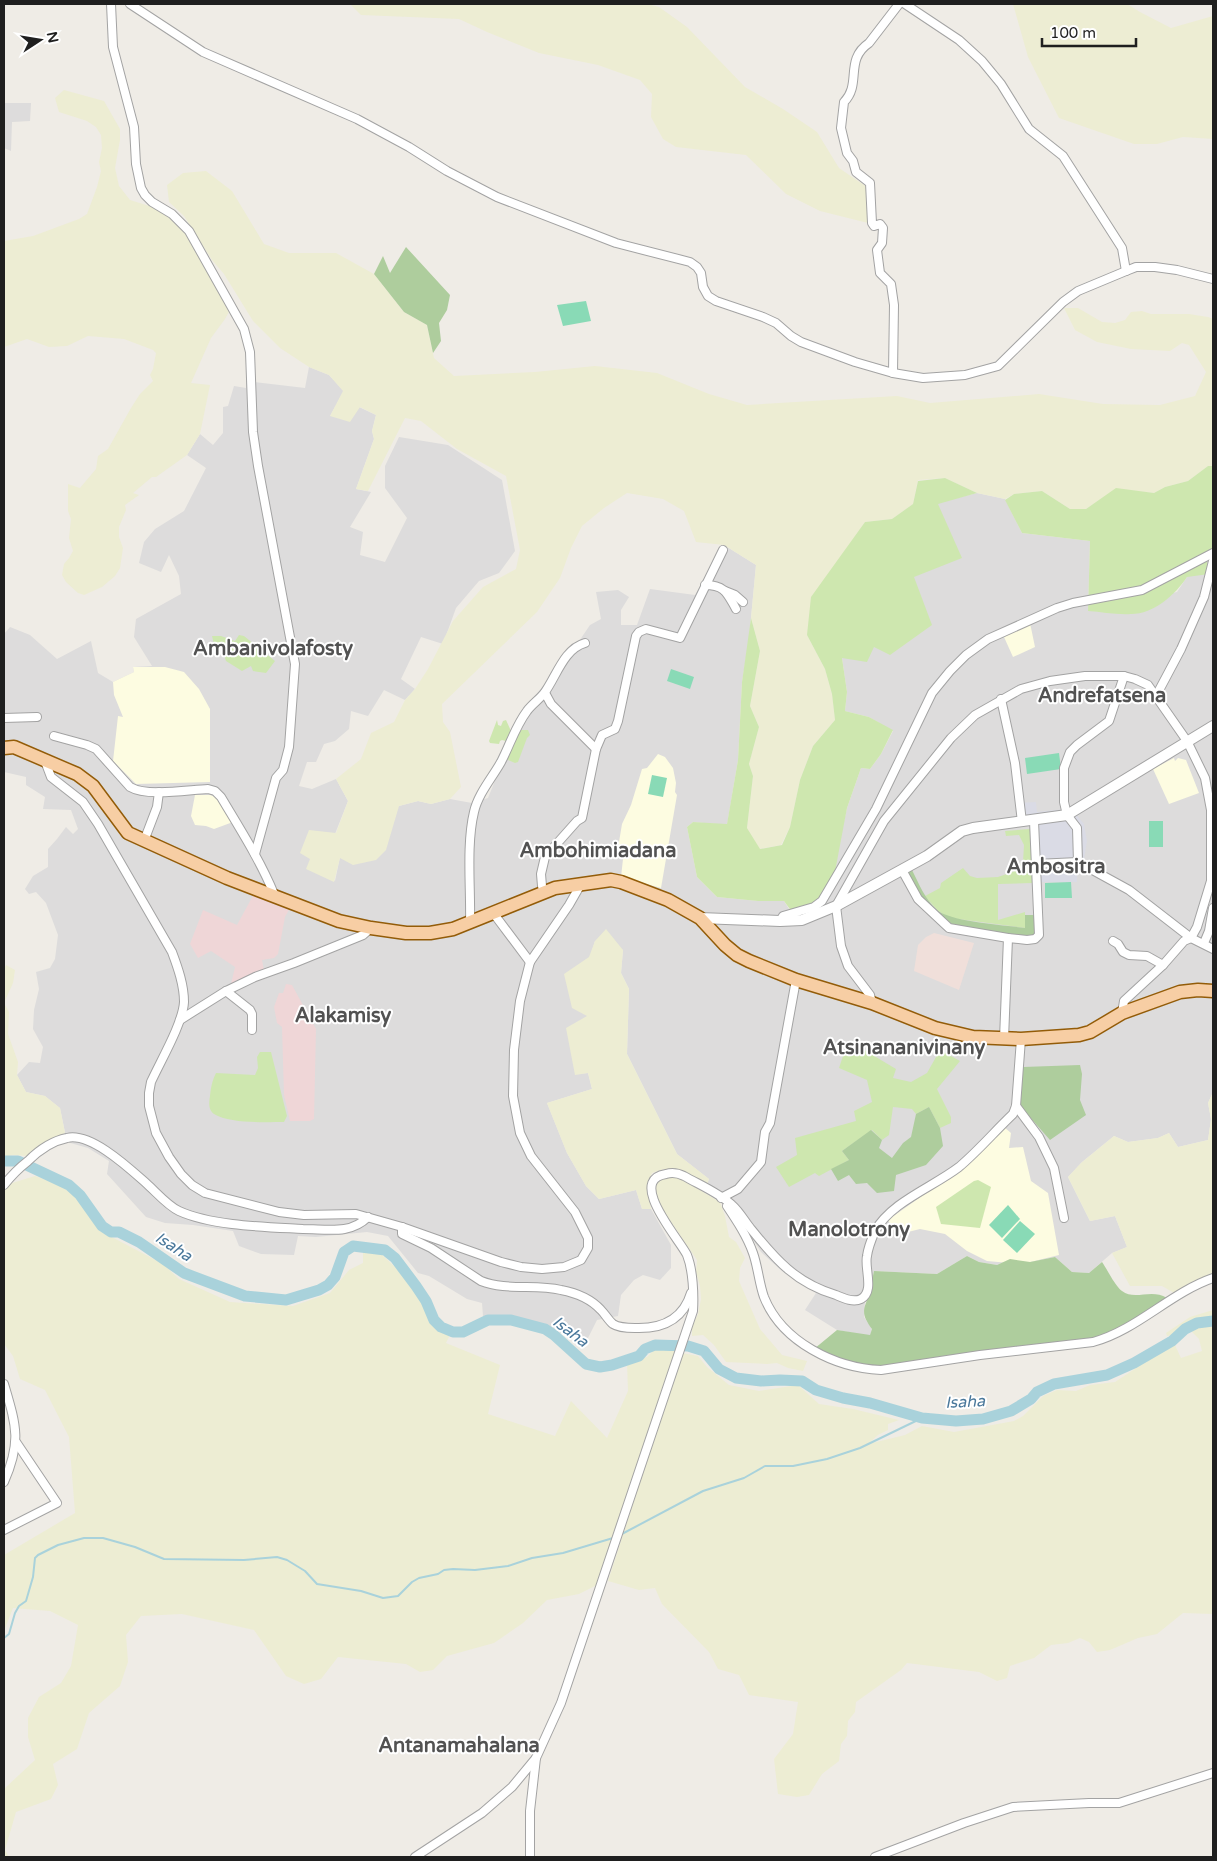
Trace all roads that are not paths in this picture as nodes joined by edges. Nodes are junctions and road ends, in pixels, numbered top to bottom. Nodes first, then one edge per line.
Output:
1 (111, 4) edge
2 (130, 4) edge
3 (899, 4) edge
4 (905, 4) edge
5 (1126, 270) junction
6 (1213, 279) edge
7 (893, 373) junction
8 (724, 550) dead end
9 (1213, 553) edge
10 (1213, 561) edge
11 (705, 585) junction
12 (725, 591) junction
13 (743, 602) dead end
14 (736, 609) dead end
15 (586, 643) dead end
16 (1124, 676) junction
17 (545, 693) junction
18 (1156, 696) junction
19 (1001, 699) junction
20 (37, 717) dead end
21 (4, 718) edge
22 (1213, 726) edge
23 (54, 736) dead end
24 (1188, 742) junction
25 (7, 745) edge
26 (596, 749) junction
27 (45, 761) junction
28 (159, 792) junction
29 (1067, 815) junction
30 (1034, 820) junction
31 (1022, 822) junction
32 (144, 841) junction
33 (255, 854) junction
34 (1078, 862) junction
35 (1036, 864) junction
36 (902, 870) junction
37 (1211, 879) junction
38 (581, 884) junction
39 (1213, 888) edge
40 (544, 893) junction
41 (274, 894) junction
42 (836, 906) junction
43 (1213, 908) edge
44 (494, 914) junction
45 (700, 918) junction
46 (780, 921) junction
47 (470, 922) junction
48 (371, 928) junction
49 (1008, 938) junction
50 (1191, 938) junction
51 (1113, 941) dead end
52 (1204, 943) junction
53 (1213, 949) edge
54 (530, 962) junction
55 (1163, 965) junction
56 (796, 980) junction
57 (226, 991) junction
58 (1213, 991) edge
59 (872, 1003) junction
60 (1122, 1013) junction
61 (180, 1020) junction
62 (252, 1030) dead end
63 (1004, 1039) junction
64 (1021, 1039) junction
65 (1016, 1106) junction
66 (4, 1185) edge
67 (723, 1199) junction
68 (368, 1217) junction
69 (1064, 1218) dead end
70 (402, 1227) junction
71 (1213, 1278) edge
72 (693, 1286) junction
73 (4, 1384) edge
74 (16, 1442) junction
75 (4, 1482) edge
76 (4, 1530) edge
77 (536, 1758) junction
78 (1213, 1774) edge
79 (415, 1857) edge
80 (530, 1857) edge
81 (875, 1857) edge

1 - 33 street
2 - 7 street
3 - 7 street
4 - 5 street
5 - 6 street
5 - 7 street
8 - 11 street
9 - 46 street
10 - 18 street
11 - 12 street
11 - 26 street
12 - 13 street
12 - 14 street
15 - 17 street
16 - 18 street
16 - 19 street
16 - 29 street
17 - 26 street
17 - 47 street
18 - 24 street
19 - 31 street
19 - 42 street
20 - 21 street
22 - 24 street
23 - 28 street
24 - 29 street
24 - 37 street
25 - 27 main road
26 - 40 street
27 - 32 main road
27 - 61 street
28 - 32 street
28 - 33 street
29 - 30 street
29 - 34 street
30 - 31 street
30 - 35 street
31 - 36 street
32 - 41 main road
33 - 41 street
34 - 35 street
34 - 50 street
35 - 49 street
36 - 42 street
36 - 49 street
37 - 39 street
37 - 50 street
38 - 40 main road
38 - 45 main road
38 - 54 street
40 - 44 main road
41 - 48 main road
42 - 46 street
42 - 59 street
43 - 52 street
44 - 47 main road
44 - 54 street
45 - 46 street
45 - 56 main road
47 - 48 main road
48 - 57 street
49 - 63 street
50 - 52 street
50 - 55 street
51 - 55 street
52 - 53 street
54 - 70 street
55 - 60 street
56 - 59 main road
56 - 67 street
57 - 61 street
57 - 62 street
58 - 60 main road
59 - 63 main road
60 - 64 main road
61 - 68 street
63 - 64 main road
64 - 65 street
65 - 67 street
65 - 69 street
66 - 68 street
67 - 71 street
67 - 72 street
68 - 70 street
70 - 72 street
72 - 77 street
73 - 74 street
74 - 75 street
74 - 76 street
77 - 79 street
77 - 80 street
78 - 81 street

